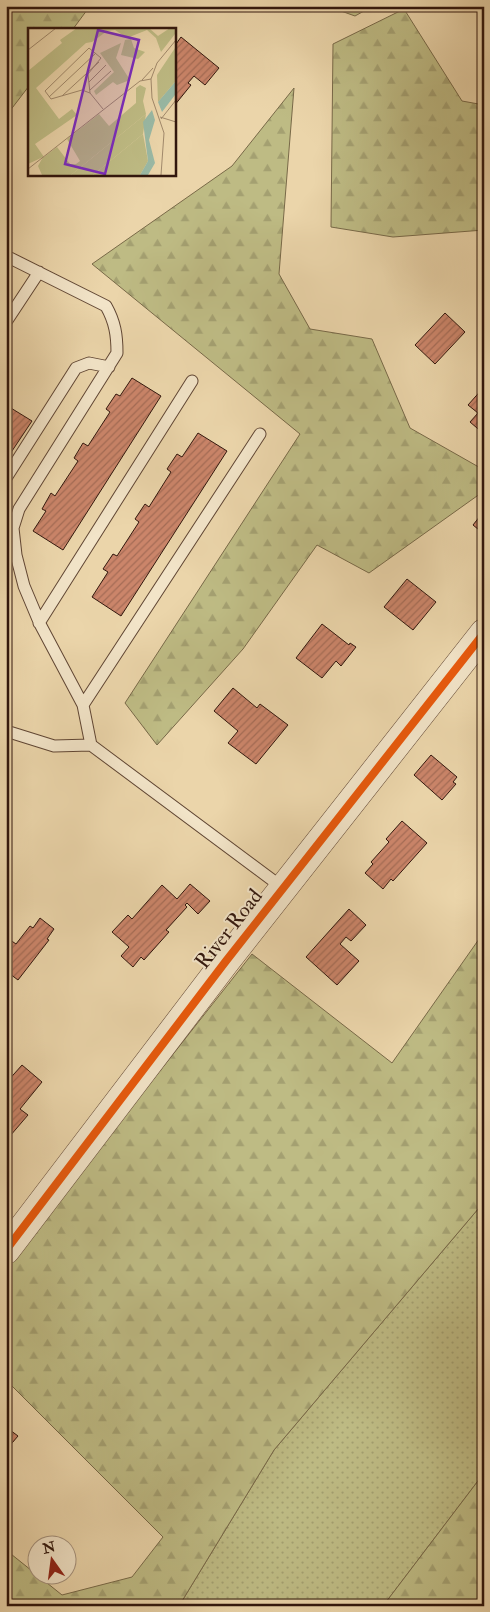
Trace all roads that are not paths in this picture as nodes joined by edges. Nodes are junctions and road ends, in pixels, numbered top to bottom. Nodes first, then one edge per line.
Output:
1 (6, 256) edge
2 (39, 272) junction
3 (6, 322) edge
4 (109, 367) junction
5 (192, 381) dead end
6 (260, 434) dead end
7 (6, 478) edge
8 (40, 623) junction
9 (484, 633) edge
10 (82, 705) junction
11 (6, 731) edge
12 (91, 745) junction
13 (283, 888) junction
14 (6, 1250) edge

1 - 2 lane
2 - 3 lane
2 - 4 lane
4 - 7 lane
4 - 8 lane
5 - 8 lane
6 - 10 lane
8 - 10 lane
9 - 13 street, River Road
10 - 12 lane
11 - 12 lane
12 - 13 lane
13 - 14 street, River Road

